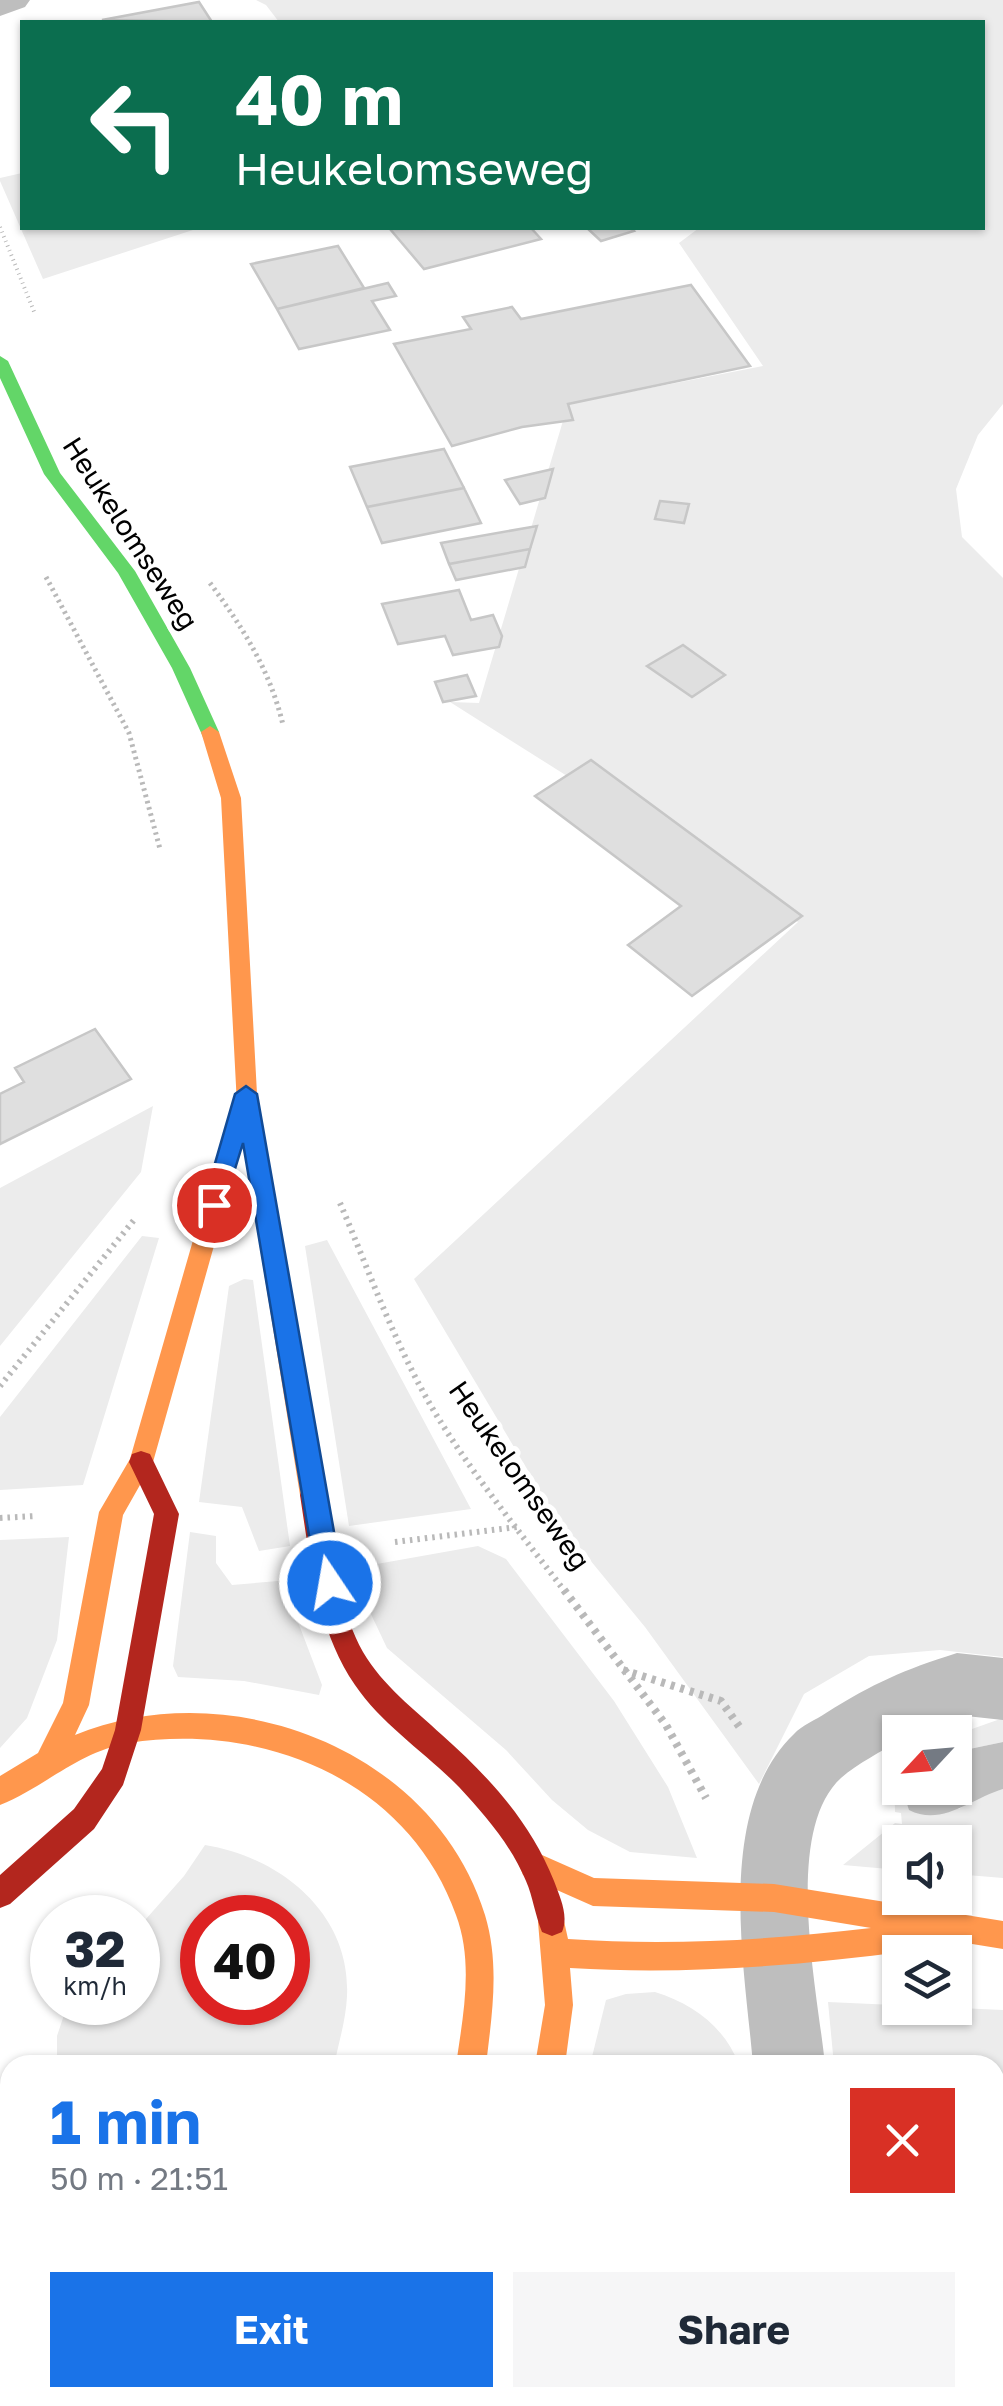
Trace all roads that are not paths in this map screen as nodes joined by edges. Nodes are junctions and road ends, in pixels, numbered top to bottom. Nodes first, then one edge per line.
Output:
1 (14, 0) edge
2 (0, 6) edge
3 (0, 361) edge
4 (246, 1094) junction
5 (141, 1462) junction
6 (1003, 1689) edge
7 (128, 1730) junction
8 (48, 1760) junction
9 (0, 1792) edge
10 (534, 1865) junction
11 (0, 1894) edge
12 (468, 1910) junction
13 (776, 1926) junction
14 (961, 1930) junction
15 (1003, 1935) edge
16 (557, 1953) junction
17 (472, 2055) edge
18 (552, 2055) edge
19 (788, 2055) edge

1 - 2 street
3 - 4 main road, Heukelomseweg
4 - 5 main road, Heukelomseweg
4 - 10 main road, Heukelomseweg
5 - 7 main road
5 - 8 main road, Heukelomseweg
6 - 13 street
7 - 8 main road
7 - 11 main road
7 - 12 main road
8 - 9 main road
10 - 13 main road
10 - 16 main road, Heukelomseweg
12 - 16 main road
12 - 17 main road
13 - 14 main road
13 - 14 main road
13 - 16 main road
13 - 19 street
14 - 15 main road
16 - 18 main road, Heukelomseweg

